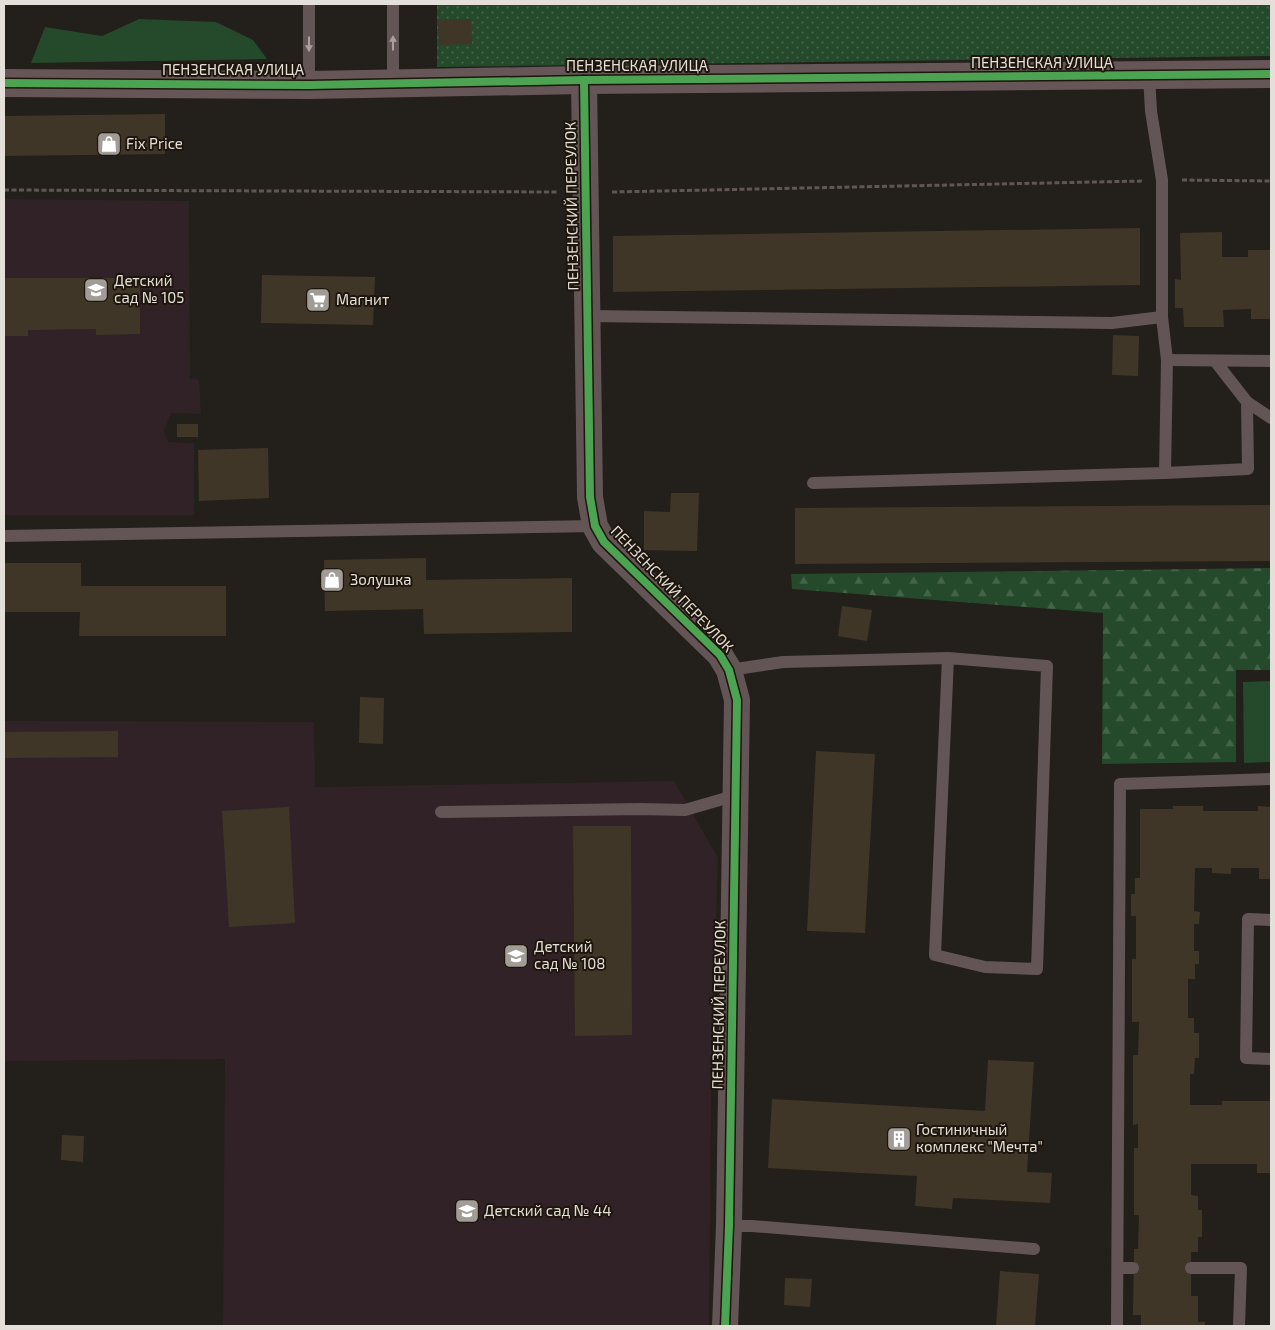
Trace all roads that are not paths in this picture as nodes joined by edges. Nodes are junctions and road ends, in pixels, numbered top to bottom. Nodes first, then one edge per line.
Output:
1 (309, 4) edge
2 (393, 4) edge
3 (1271, 74) edge
4 (1149, 76) junction
5 (584, 80) junction
6 (393, 82) junction
7 (4, 83) edge
8 (310, 84) junction
9 (588, 316) junction
10 (1162, 317) junction
11 (1167, 360) junction
12 (1215, 361) junction
13 (1271, 361) edge
14 (1247, 402) junction
15 (1271, 418) edge
16 (1165, 473) junction
17 (813, 483) dead end
18 (595, 526) junction
19 (4, 536) edge
20 (948, 658) junction
21 (729, 670) junction
22 (1271, 780) edge
23 (737, 795) junction
24 (441, 812) dead end
25 (1271, 920) edge
26 (1271, 1059) edge
27 (729, 1226) junction
28 (1034, 1249) dead end
29 (1119, 1268) junction
30 (1134, 1268) dead end
31 (1191, 1268) dead end
32 (726, 1326) edge
33 (1118, 1326) edge
34 (1239, 1326) edge

1 -> 8 lane
6 -> 2 lane
3 - 4 street, ПЕНЗЕНСКАЯ УЛИЦА
4 - 5 street, ПЕНЗЕНСКАЯ УЛИЦА
4 - 10 lane
5 - 6 street, ПЕНЗЕНСКАЯ УЛИЦА
5 - 9 street, ПЕНЗЕНСКИЙ ПЕРЕУЛОК
6 - 8 street, ПЕНЗЕНСКАЯ УЛИЦА
7 - 8 street, ПЕНЗЕНСКАЯ УЛИЦА
9 - 10 lane
9 - 18 street, ПЕНЗЕНСКИЙ ПЕРЕУЛОК
10 - 11 lane
11 - 12 lane
11 - 16 lane
12 - 13 lane
12 - 14 lane
14 - 15 lane
14 - 16 lane
16 - 17 lane
18 - 19 lane
18 - 21 street, ПЕНЗЕНСКИЙ ПЕРЕУЛОК
20 - 20 lane
20 - 21 lane
21 - 23 street, ПЕНЗЕНСКИЙ ПЕРЕУЛОК
22 - 29 lane
23 - 24 lane
23 - 27 street, ПЕНЗЕНСКИЙ ПЕРЕУЛОК
25 - 26 lane
27 - 28 lane
27 - 32 street, ПЕНЗЕНСКИЙ ПЕРЕУЛОК
29 - 30 lane
29 - 33 lane
31 - 34 lane

